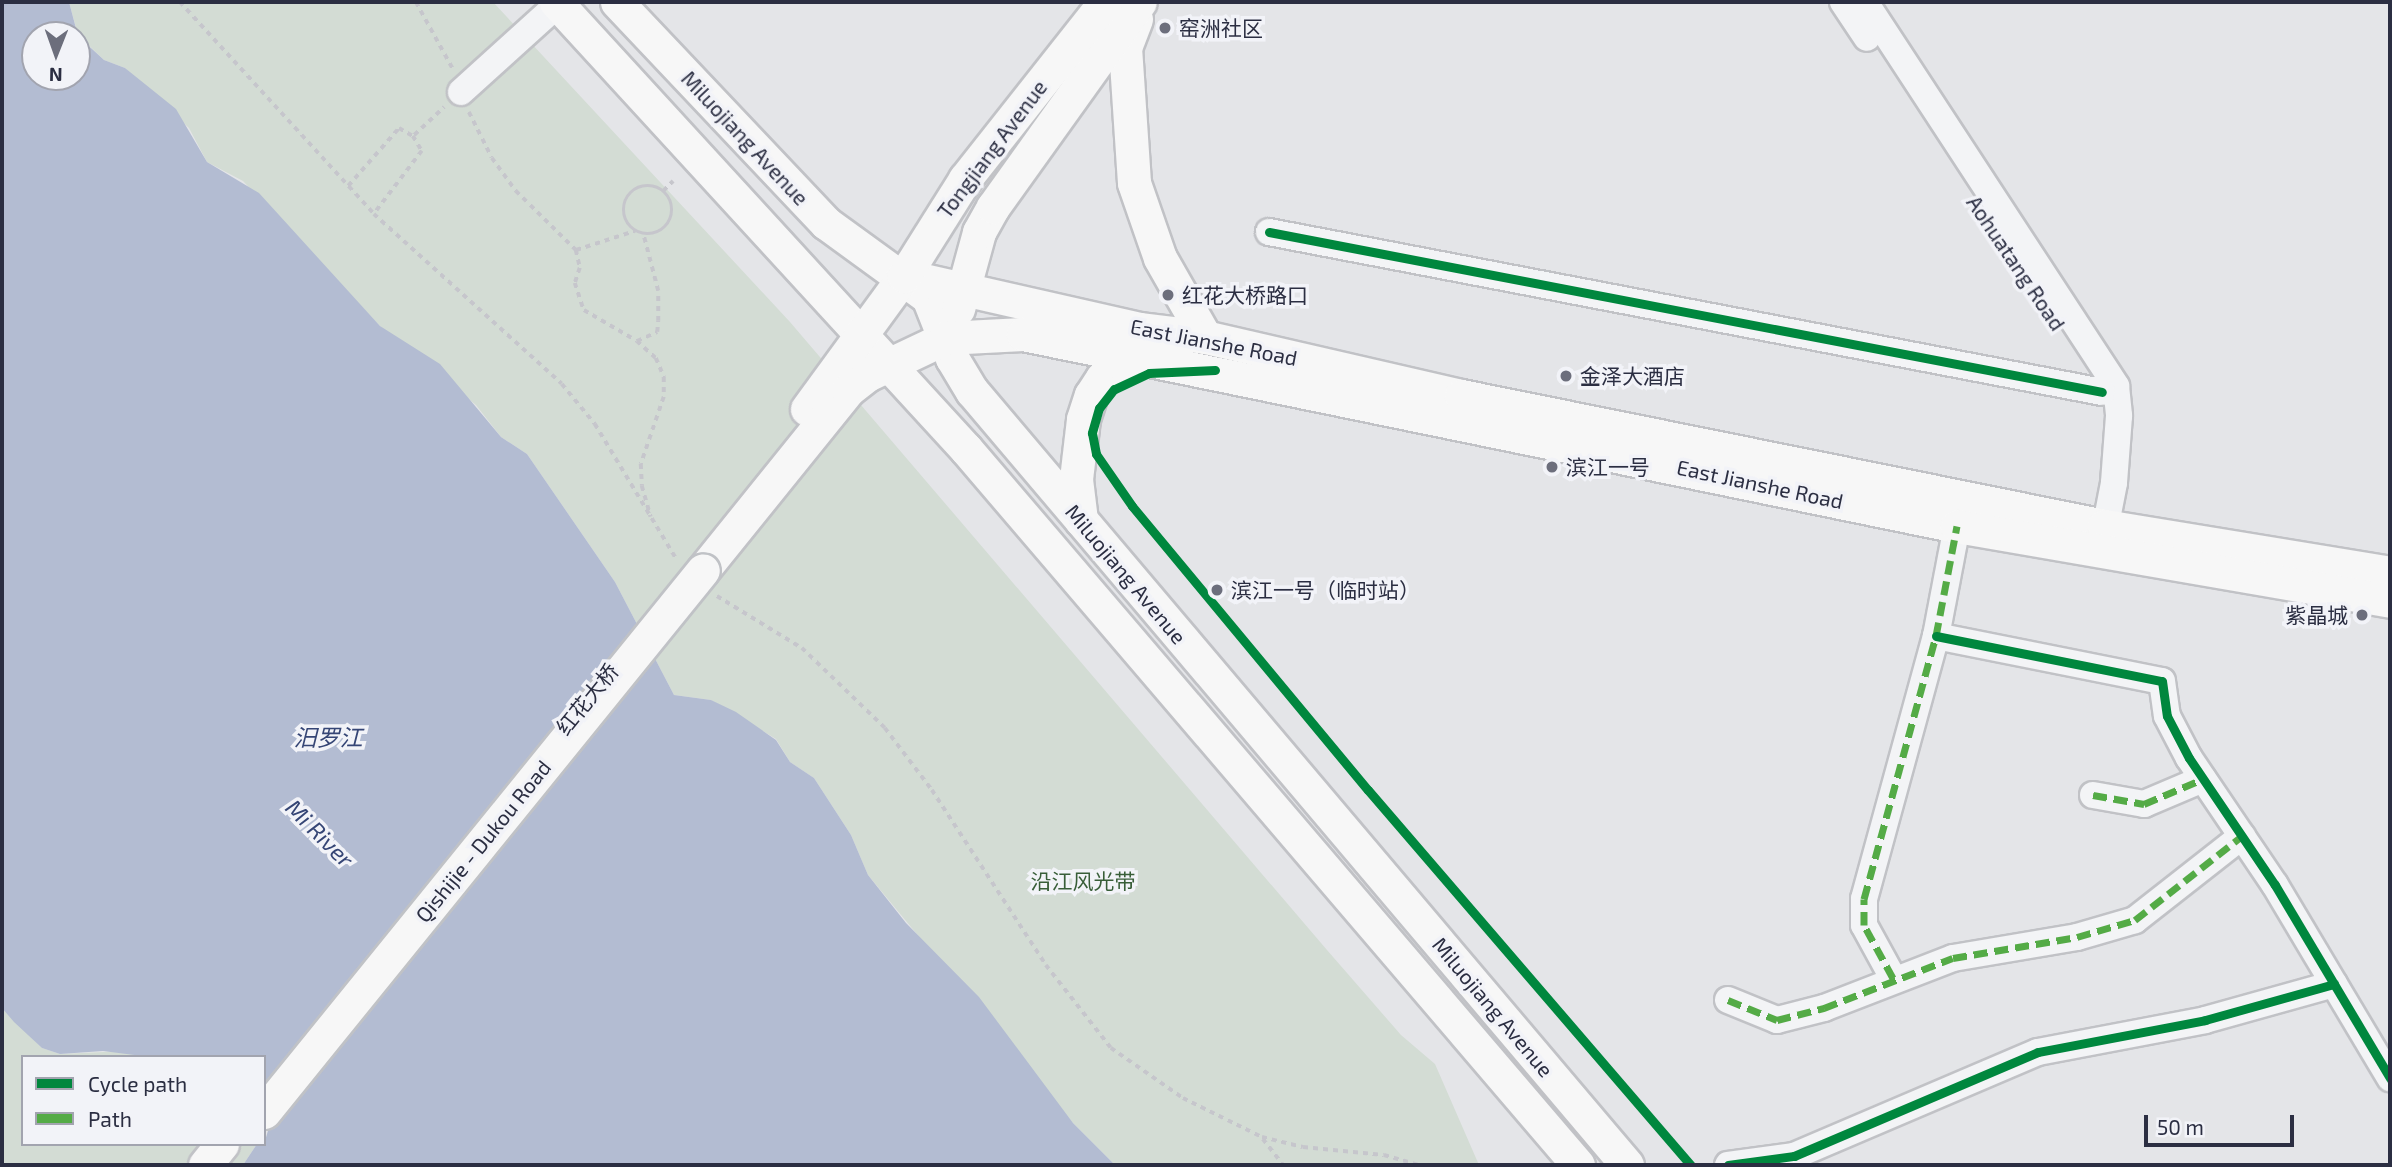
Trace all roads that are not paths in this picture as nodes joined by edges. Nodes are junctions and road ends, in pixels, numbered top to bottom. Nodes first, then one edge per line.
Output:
1 (617, 2) edge
2 (1105, 2) edge
3 (1141, 2) edge
4 (1843, 2) edge
5 (1865, 2) edge
6 (557, 3) edge
7 (461, 92) road end
8 (1269, 232) dead end
9 (904, 275) junction
10 (962, 288) junction
11 (860, 333) junction
12 (1205, 337) junction
13 (945, 338) junction
14 (1150, 357) junction
15 (887, 363) junction
16 (2102, 392) junction
17 (1081, 520) junction
18 (1957, 526) junction
19 (2095, 537) junction
20 (699, 573) junction
21 (2390, 573) edge
22 (2390, 601) edge
23 (1936, 636) junction
24 (2203, 779) junction
25 (2093, 795) dead end
26 (2242, 836) junction
27 (1893, 978) junction
28 (2334, 984) junction
29 (1728, 1000) dead end
30 (2390, 1078) edge
31 (266, 1091) edge
32 (266, 1110) edge
33 (220, 1146) edge
34 (236, 1146) edge
35 (205, 1165) edge
36 (221, 1165) edge
37 (1578, 1165) edge
38 (1627, 1165) edge
39 (1728, 1165) edge

1 - 9 main road, Miluojiang Avenue
2 - 9 main road, Tongjiang Avenue
3 - 10 main road, Tongjiang Avenue
3 - 12 main road
4 - 16 street, Aohuatang Road
5 - 19 street
6 - 7 street
6 - 11 main road, Miluojiang Avenue
8 - 16 street
9 - 10 main road, East Jianshe Road
9 - 11 main road, Tongjiang Avenue
9 - 13 main road, Miluojiang Avenue
10 - 12 main road, East Jianshe Road
10 - 13 main road, Tongjiang Avenue
11 - 15 main road, Miluojiang Avenue
11 - 20 main road, Tongjiang Avenue
12 - 19 main road, East Jianshe Road
13 - 14 main road, East Jianshe Road
13 - 15 main road, East Jianshe Road
13 - 17 main road, Miluojiang Avenue
14 - 17 main road
14 - 18 main road, East Jianshe Road
15 - 20 main road, East Jianshe Road
15 - 37 main road, Miluojiang Avenue
16 - 19 street
17 - 38 main road, Miluojiang Avenue
18 - 19 main road, East Jianshe Road
18 - 23 street
19 - 21 main road, East Jianshe Road
19 - 22 main road, East Jianshe Road
20 - 31 main road, 红花大桥
20 - 32 main road, Qishijie - Dukou Road, bridge
23 - 24 street
23 - 27 street
24 - 25 street
24 - 26 street
26 - 27 street
26 - 28 street
27 - 29 street
28 - 30 street
28 - 39 street
33 - 35 main road
34 - 36 main road

